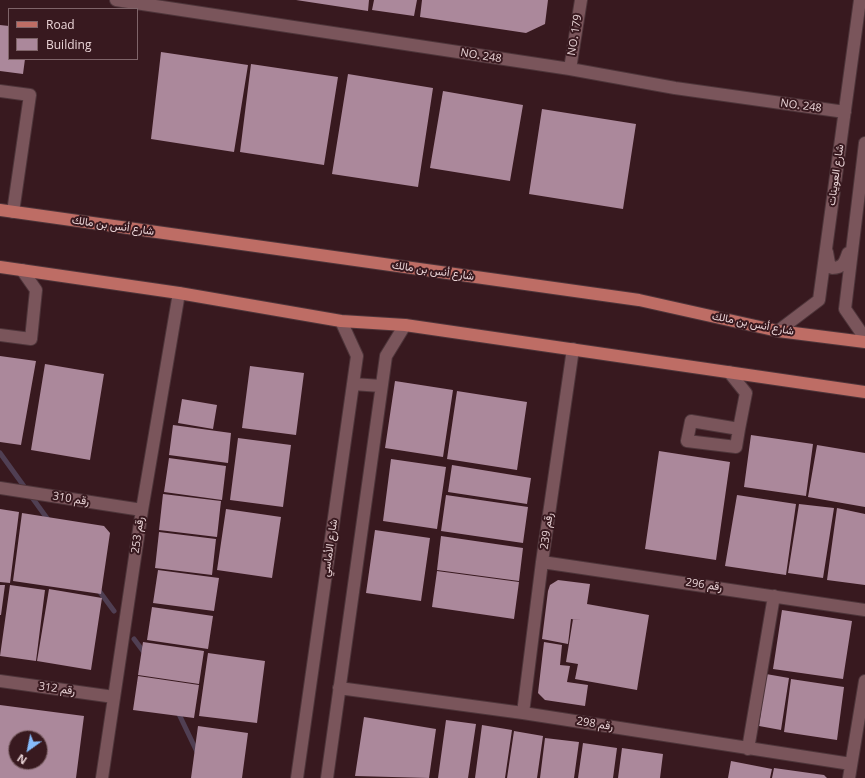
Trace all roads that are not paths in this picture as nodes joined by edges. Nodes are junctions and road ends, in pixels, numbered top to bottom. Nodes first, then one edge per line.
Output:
1 (116, 0) edge
2 (580, 0) edge
3 (860, 0) edge
4 (570, 69) junction
5 (0, 91) edge
6 (845, 112) junction
7 (865, 143) edge
8 (0, 210) edge
9 (13, 212) junction
10 (826, 243) junction
11 (852, 243) junction
12 (0, 267) edge
13 (22, 270) junction
14 (179, 293) junction
15 (341, 320) junction
16 (405, 325) junction
17 (778, 331) junction
18 (0, 335) edge
19 (865, 338) edge
20 (865, 342) edge
21 (574, 349) junction
22 (729, 372) junction
23 (353, 384) junction
24 (381, 386) junction
25 (865, 392) edge
26 (739, 429) dead end
27 (0, 488) edge
28 (142, 510) junction
29 (542, 562) junction
30 (774, 596) junction
31 (865, 610) edge
32 (0, 681) edge
33 (865, 681) edge
34 (339, 688) junction
35 (114, 697) junction
36 (523, 713) junction
37 (748, 749) junction
38 (851, 764) junction
39 (102, 778) edge
40 (297, 778) edge
41 (327, 778) edge
42 (849, 778) edge

1 - 4 street, NO. 248
2 - 4 street, NO. 179
3 - 6 street, شارع العوينات
4 - 6 street, NO. 248
5 - 9 street
6 - 10 street, شارع العوينات
7 - 11 street
8 - 9 main road, شارع أنس بن مالك
9 - 17 main road, شارع أنس بن مالك
10 - 11 street
10 - 17 street, شارع العوينات
11 - 19 street
12 - 13 main road
13 - 14 main road
13 - 18 street
14 - 15 main road
14 - 28 street, رقم 253
15 - 16 main road
15 - 23 street, شارع الأماسي
16 - 21 main road
16 - 24 street
17 - 20 main road, شارع أنس بن مالك
21 - 22 main road
21 - 29 street, رقم 239
22 - 25 main road
22 - 26 street
23 - 24 street
23 - 40 street, شارع الأماسي
24 - 34 street
27 - 28 street, رقم 310
28 - 35 street, رقم 253
29 - 30 street, رقم 296
29 - 36 street, رقم 239
30 - 31 street, رقم 296
30 - 37 street
32 - 35 street, رقم 312
33 - 38 street
34 - 36 street, رقم 298
34 - 41 street
35 - 39 street, رقم 253
36 - 37 street, رقم 298
37 - 38 street, رقم 298
38 - 42 street

